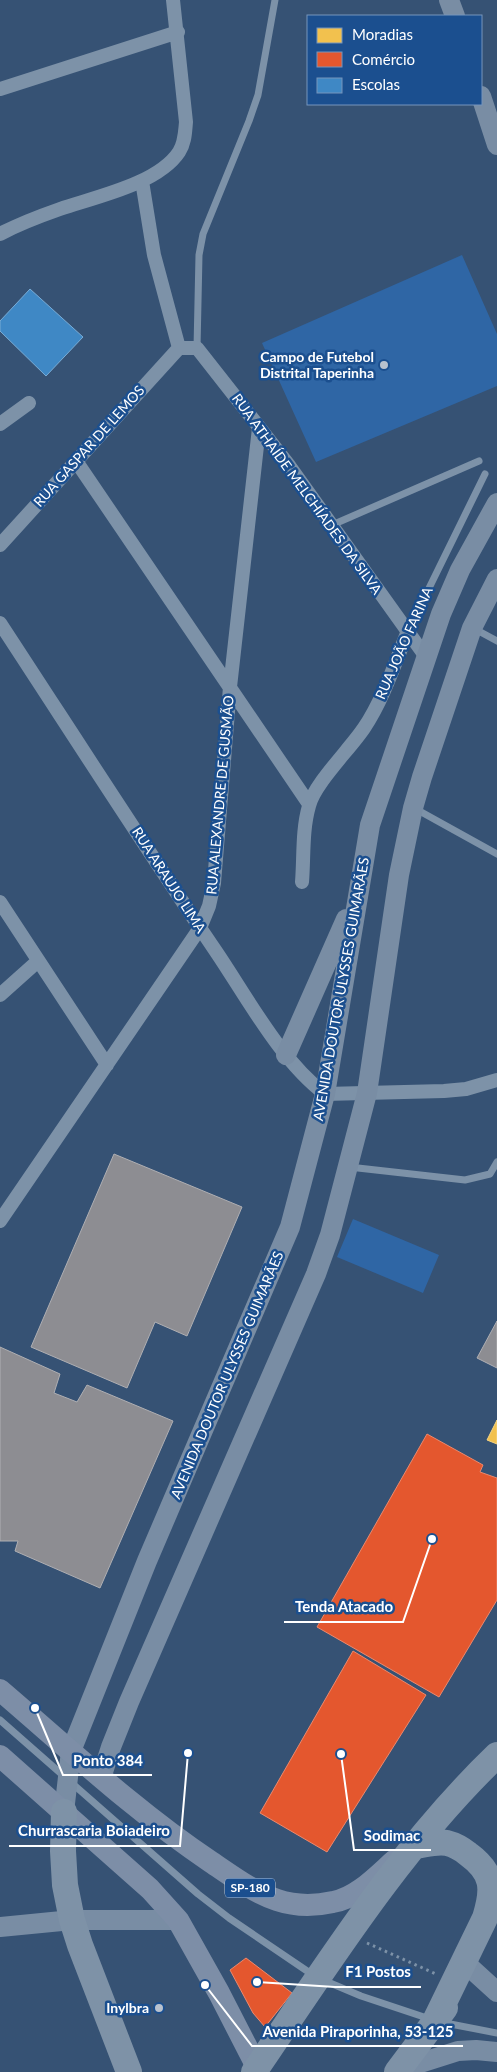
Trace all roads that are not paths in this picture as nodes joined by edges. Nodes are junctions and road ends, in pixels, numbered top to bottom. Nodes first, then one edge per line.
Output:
1 (173, 0) edge
2 (275, 0) edge
3 (450, 0) edge
4 (455, 15) edge
5 (178, 32) junction
6 (0, 89) edge
7 (482, 99) edge
8 (497, 145) edge
9 (142, 181) junction
10 (0, 234) edge
11 (179, 348) junction
12 (197, 348) junction
13 (29, 404) dead end
14 (0, 424) edge
15 (259, 428) junction
16 (76, 461) junction
17 (479, 461) dead end
18 (484, 474) dead end
19 (497, 503) edge
20 (332, 525) junction
21 (0, 545) edge
22 (497, 579) edge
23 (0, 623) edge
24 (472, 628) junction
25 (408, 631) junction
26 (497, 641) edge
27 (426, 657) junction
28 (230, 687) junction
29 (309, 804) junction
30 (414, 808) junction
31 (497, 854) edge
32 (302, 882) dead end
33 (358, 892) junction
34 (0, 902) edge
35 (200, 928) junction
36 (38, 961) junction
37 (0, 995) edge
38 (286, 1055) junction
39 (108, 1065) junction
40 (497, 1080) edge
41 (367, 1093) junction
42 (325, 1094) junction
43 (497, 1162) edge
44 (348, 1167) junction
45 (0, 1221) edge
46 (0, 1690) edge
47 (0, 1720) edge
48 (71, 1751) junction
49 (497, 1755) edge
50 (0, 1756) edge
51 (102, 1778) junction
52 (68, 1780) junction
53 (64, 1812) junction
54 (413, 1846) junction
55 (72, 1920) junction
56 (178, 1920) junction
57 (0, 1927) edge
58 (497, 1934) edge
59 (464, 1971) junction
60 (319, 1979) junction
61 (497, 1992) edge
62 (435, 2021) junction
63 (497, 2033) edge
64 (497, 2052) edge
65 (257, 2070) edge
66 (398, 2071) edge
67 (129, 2072) edge

1 - 5 street
2 - 12 lane
3 - 4 main road
5 - 6 street
5 - 9 street
7 - 8 main road
9 - 10 street
9 - 11 street
11 - 12 street
11 - 16 street, RUA GASPAR DE LEMOS
12 - 15 street, RUA ATHAÍDE MELCHÍADES DA SILVA
13 - 14 street
15 - 20 street, RUA ATHAÍDE MELCHÍADES DA SILVA
15 - 28 street, RUA ALEXANDRE DE GUSMÃO
16 - 21 street, RUA GASPAR DE LEMOS
16 - 28 street
17 - 20 lane
18 - 25 lane, RUA JOÃO FARINA
19 - 27 main road, AVENIDA DOUTOR ULYSSES GUIMARÃES
20 - 25 street, RUA ATHAÍDE MELCHÍADES DA SILVA
22 - 24 main road
23 - 35 street, RUA ARAUJO LIMA
24 - 26 lane
24 - 30 main road
25 - 27 street, RUA ATHAÍDE MELCHÍADES DA SILVA
25 - 29 street, RUA JOÃO FARINA
27 - 33 main road, AVENIDA DOUTOR ULYSSES GUIMARÃES
28 - 29 street
28 - 35 street, RUA ALEXANDRE DE GUSMÃO
29 - 32 street
30 - 31 lane
30 - 41 main road
33 - 38 main road
33 - 42 main road, AVENIDA DOUTOR ULYSSES GUIMARÃES
34 - 36 street
35 - 38 street, RUA ARAUJO LIMA
35 - 39 street, RUA ALEXANDRE DE GUSMÃO
36 - 37 street
36 - 39 street
38 - 42 street, RUA ARAUJO LIMA
39 - 45 street, RUA ALEXANDRE DE GUSMÃO
40 - 41 street
41 - 42 street
41 - 44 main road
42 - 48 main road, AVENIDA DOUTOR ULYSSES GUIMARÃES
43 - 44 lane
44 - 51 main road
46 - 48 main road, SP-180
47 - 52 lane
48 - 51 main road, SP-180
48 - 52 main road, AVENIDA DOUTOR ULYSSES GUIMARÃES
49 - 54 highway
50 - 53 main road
51 - 54 main road, SP-180
52 - 53 main road, AVENIDA DOUTOR ULYSSES GUIMARÃES
52 - 60 lane
53 - 55 highway
53 - 56 main road
54 - 59 highway
54 - 60 highway
55 - 56 main road
55 - 57 main road
55 - 67 highway
56 - 65 main road
58 - 59 highway
59 - 61 main road
59 - 62 highway
60 - 62 lane
60 - 65 highway
62 - 63 lane
62 - 66 highway
64 - 66 main road

